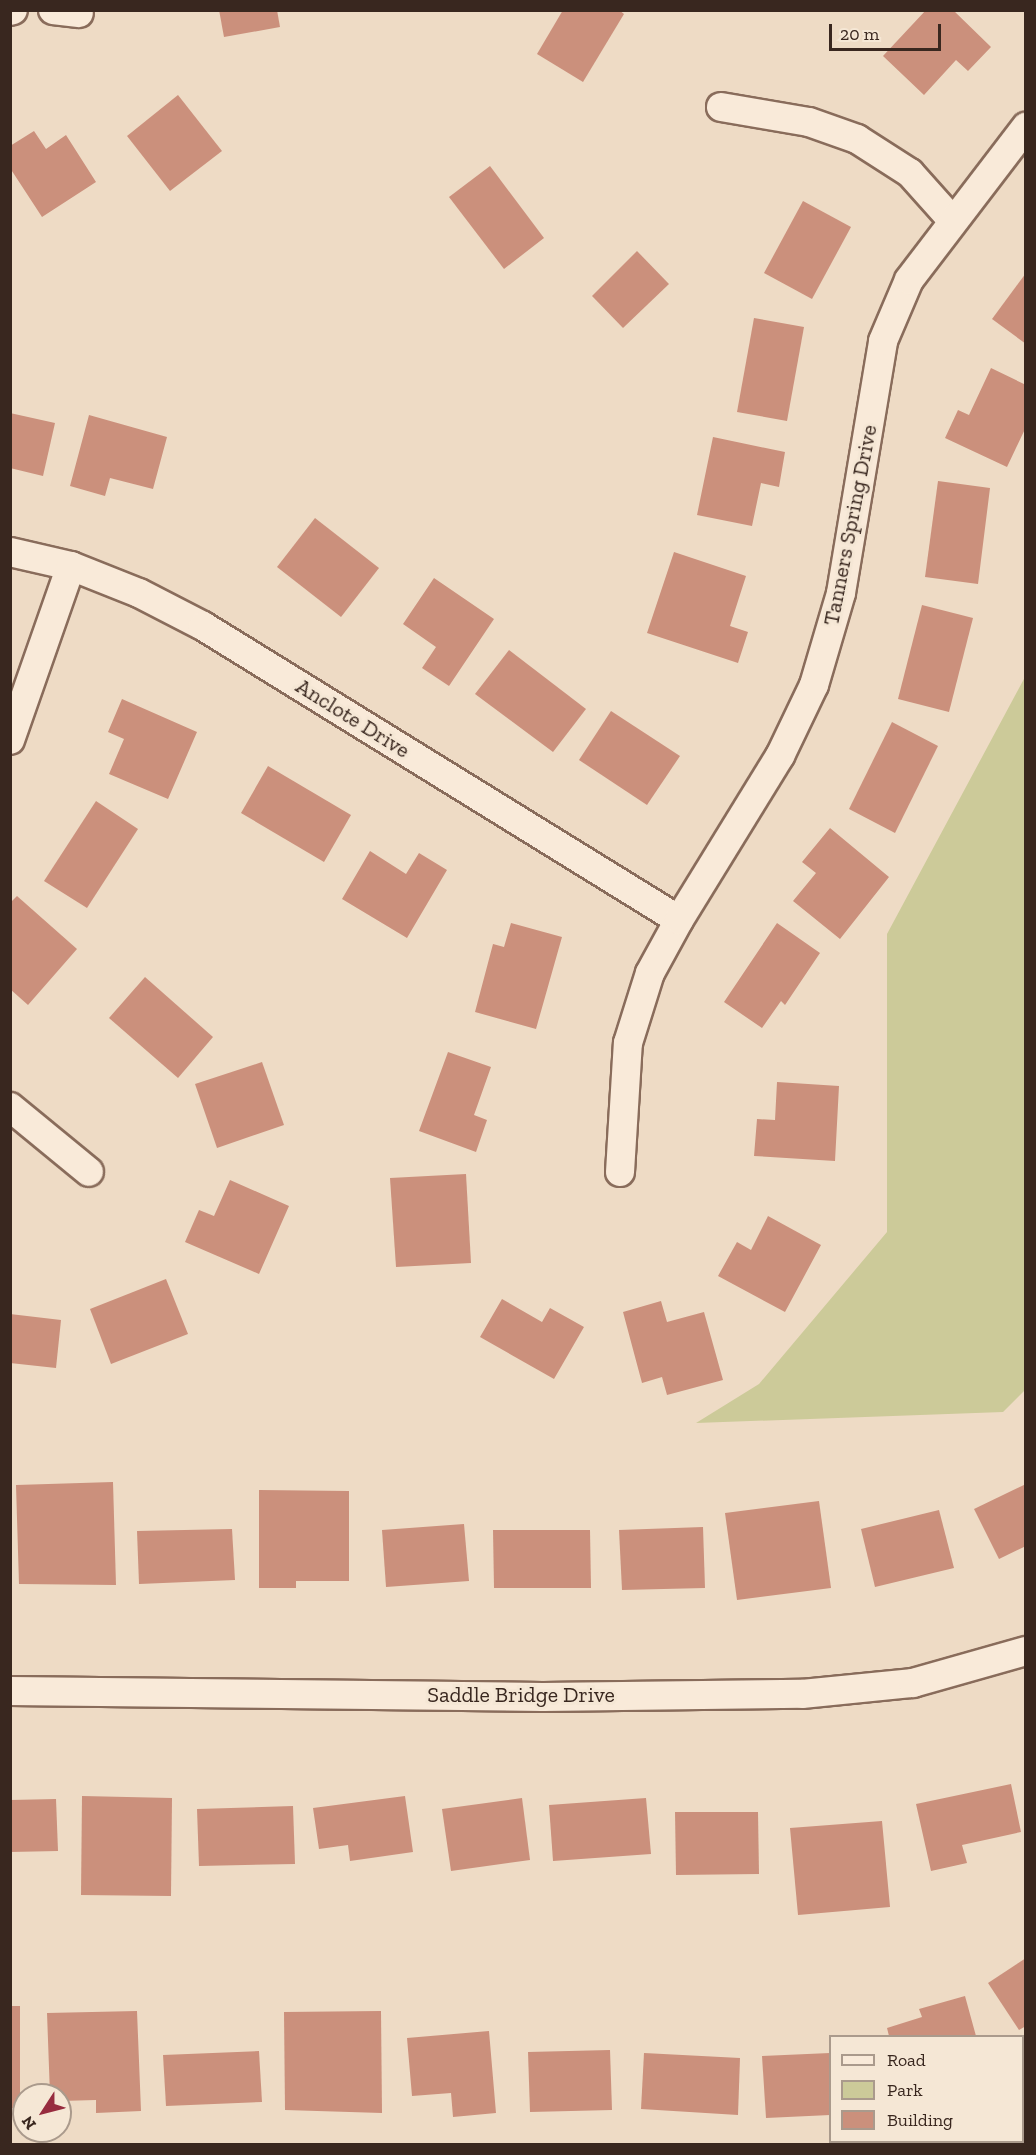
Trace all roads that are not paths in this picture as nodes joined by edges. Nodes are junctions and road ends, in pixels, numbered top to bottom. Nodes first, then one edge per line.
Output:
1 (721, 107) dead end
2 (1026, 127) edge
3 (952, 220) junction
4 (10, 552) edge
5 (71, 566) junction
6 (10, 740) edge
7 (679, 920) junction
8 (10, 1107) edge
9 (620, 1172) dead end
10 (88, 1173) dead end
11 (1026, 1651) edge
12 (10, 1691) edge

1 - 3 street
2 - 3 street, Tanners Spring Drive
3 - 7 street, Tanners Spring Drive
4 - 5 street, Anclote Drive
5 - 6 street
5 - 7 street, Anclote Drive
7 - 9 street, Tanners Spring Drive
8 - 10 street
11 - 12 street, Saddle Bridge Drive

